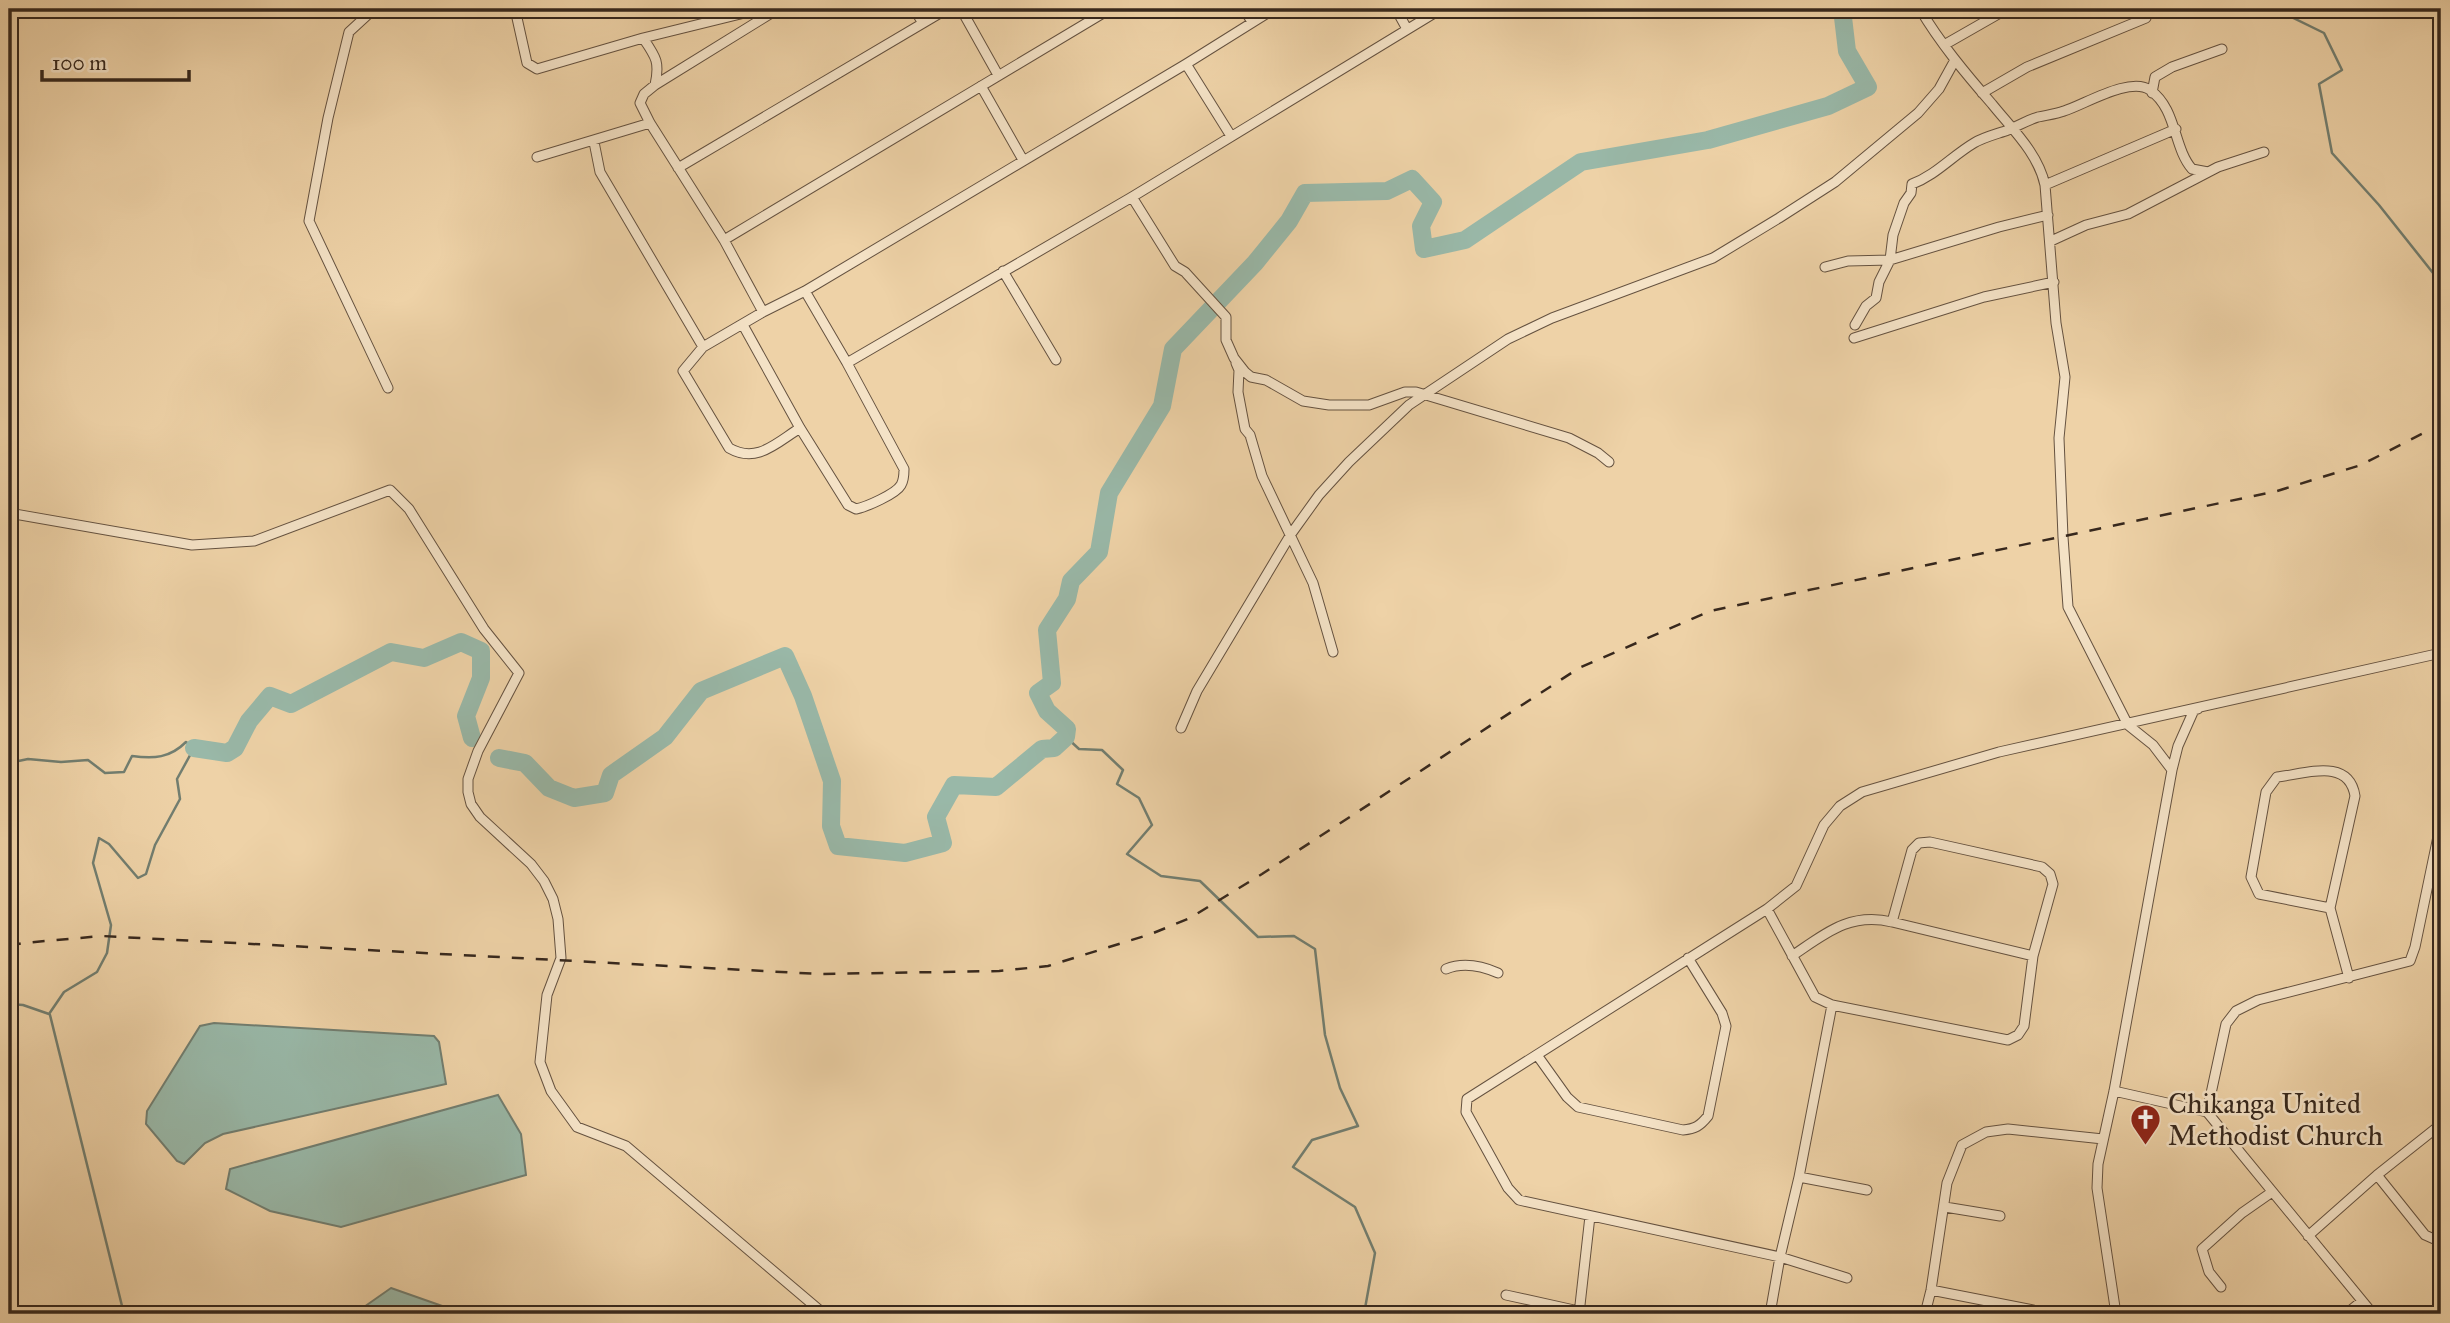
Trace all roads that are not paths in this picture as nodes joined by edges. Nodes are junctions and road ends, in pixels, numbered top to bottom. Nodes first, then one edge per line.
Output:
1 (374, 9) edge
2 (515, 9) edge
3 (761, 9) edge
4 (778, 9) edge
5 (914, 9) edge
6 (947, 9) edge
7 (961, 9) edge
8 (1110, 9) edge
9 (1244, 9) edge
10 (1274, 9) edge
11 (1396, 9) edge
12 (1441, 9) edge
13 (1920, 9) edge
14 (2007, 9) edge
15 (2146, 18) dead end
16 (1252, 22) junction
17 (923, 23) junction
18 (1407, 29) junction
19 (643, 38) junction
20 (1944, 45) junction
21 (2222, 49) dead end
22 (1955, 60) junction
23 (1186, 64) junction
24 (998, 75) junction
25 (2155, 77) junction
26 (655, 85) junction
27 (981, 86) junction
28 (2133, 86) junction
29 (1982, 93) junction
30 (2152, 93) junction
31 (650, 123) junction
32 (2012, 128) junction
33 (2176, 129) junction
34 (1231, 136) junction
35 (594, 142) junction
36 (2264, 152) dead end
37 (537, 157) dead end
38 (1023, 160) junction
39 (678, 168) junction
40 (2192, 169) junction
41 (2208, 172) junction
42 (2190, 181) junction
43 (2045, 184) junction
44 (1132, 197) junction
45 (2048, 215) junction
46 (724, 240) junction
47 (2051, 241) junction
48 (1890, 260) junction
49 (1825, 267) dead end
50 (1003, 271) junction
51 (2054, 282) junction
52 (804, 291) junction
53 (763, 312) junction
54 (743, 325) junction
55 (1855, 325) dead end
56 (1854, 338) dead end
57 (703, 346) junction
58 (1234, 358) junction
59 (1056, 360) dead end
60 (847, 363) junction
61 (388, 388) dead end
62 (1423, 396) junction
63 (800, 428) junction
64 (1609, 462) dead end
65 (9, 513) edge
66 (1291, 534) junction
67 (1333, 652) dead end
68 (2439, 654) edge
69 (2441, 669) edge
70 (2194, 710) junction
71 (2128, 725) junction
72 (1181, 728) dead end
73 (2172, 770) junction
74 (2441, 822) edge
75 (2330, 908) junction
76 (1767, 909) junction
77 (1892, 922) junction
78 (1792, 956) junction
79 (2033, 956) junction
80 (1688, 958) junction
81 (1446, 968) dead end
82 (1498, 973) dead end
83 (2349, 978) junction
84 (1832, 1005) junction
85 (1537, 1055) junction
86 (2114, 1091) junction
87 (2207, 1111) junction
88 (2441, 1130) edge
89 (2104, 1139) junction
90 (2376, 1175) junction
91 (1799, 1177) junction
92 (1867, 1190) dead end
93 (2272, 1192) junction
94 (1945, 1207) junction
95 (1590, 1216) junction
96 (2000, 1216) dead end
97 (2308, 1236) junction
98 (2441, 1237) edge
99 (1780, 1258) junction
100 (1847, 1278) dead end
101 (2221, 1287) dead end
102 (1931, 1290) junction
103 (1506, 1295) dead end
104 (2362, 1301) junction
105 (2033, 1310) dead end
106 (1579, 1313) edge
107 (824, 1314) edge
108 (1592, 1314) edge
109 (1770, 1314) edge
110 (1925, 1314) edge
111 (2116, 1314) edge
112 (2346, 1314) edge
113 (2373, 1314) edge

1 - 61 street
2 - 19 street
3 - 19 street
4 - 26 street
5 - 17 street
6 - 17 street
7 - 24 street
8 - 24 street
9 - 16 street
10 - 16 street
11 - 18 street
12 - 18 street
13 - 20 street
14 - 20 street
15 - 29 street
16 - 23 street
17 - 39 street
18 - 34 street
19 - 26 street
20 - 22 street
21 - 25 street
22 - 29 street
22 - 62 street
23 - 34 street
23 - 38 street
24 - 27 street
25 - 28 street
25 - 30 street
26 - 31 street
27 - 38 street
27 - 46 street
28 - 30 street
28 - 32 street
29 - 32 street
30 - 33 street
31 - 35 street
31 - 39 street
32 - 43 street
32 - 48 street
33 - 40 street
33 - 43 street
34 - 44 street
35 - 37 street
35 - 57 street
36 - 41 street
38 - 52 street
39 - 46 street
40 - 41 street
40 - 42 street
41 - 42 street
42 - 47 street
43 - 45 street
44 - 50 street
44 - 58 street
45 - 47 street
45 - 48 street
46 - 53 street
47 - 51 street
48 - 49 street
48 - 55 street
50 - 59 street
50 - 60 street
51 - 56 street
51 - 71 street
52 - 53 street
52 - 60 street
53 - 54 street
54 - 57 street
54 - 63 street
57 - 63 street
58 - 62 street
58 - 66 street
60 - 63 street
62 - 64 street
62 - 66 street
65 - 107 street
66 - 67 street
66 - 72 street
68 - 69 street
68 - 70 street
70 - 71 street
70 - 73 street
71 - 73 street
71 - 76 street
73 - 86 street
74 - 83 street
75 - 75 street
75 - 83 street
76 - 78 street
76 - 80 street
77 - 78 street
77 - 79 street
77 - 79 street
78 - 84 street
79 - 84 street
80 - 85 street
80 - 85 street
81 - 82 street
83 - 87 street
84 - 91 street
85 - 95 street
86 - 87 street
86 - 89 street
87 - 93 street
88 - 90 street
89 - 94 street
89 - 111 street
90 - 97 street
90 - 98 street
91 - 92 street
91 - 99 street
93 - 97 street
93 - 101 street
94 - 96 street
94 - 102 street
95 - 99 street
95 - 106 street
97 - 104 street
99 - 100 street
99 - 109 street
102 - 105 street
102 - 110 street
103 - 106 street
104 - 112 street
104 - 113 street
106 - 108 street

